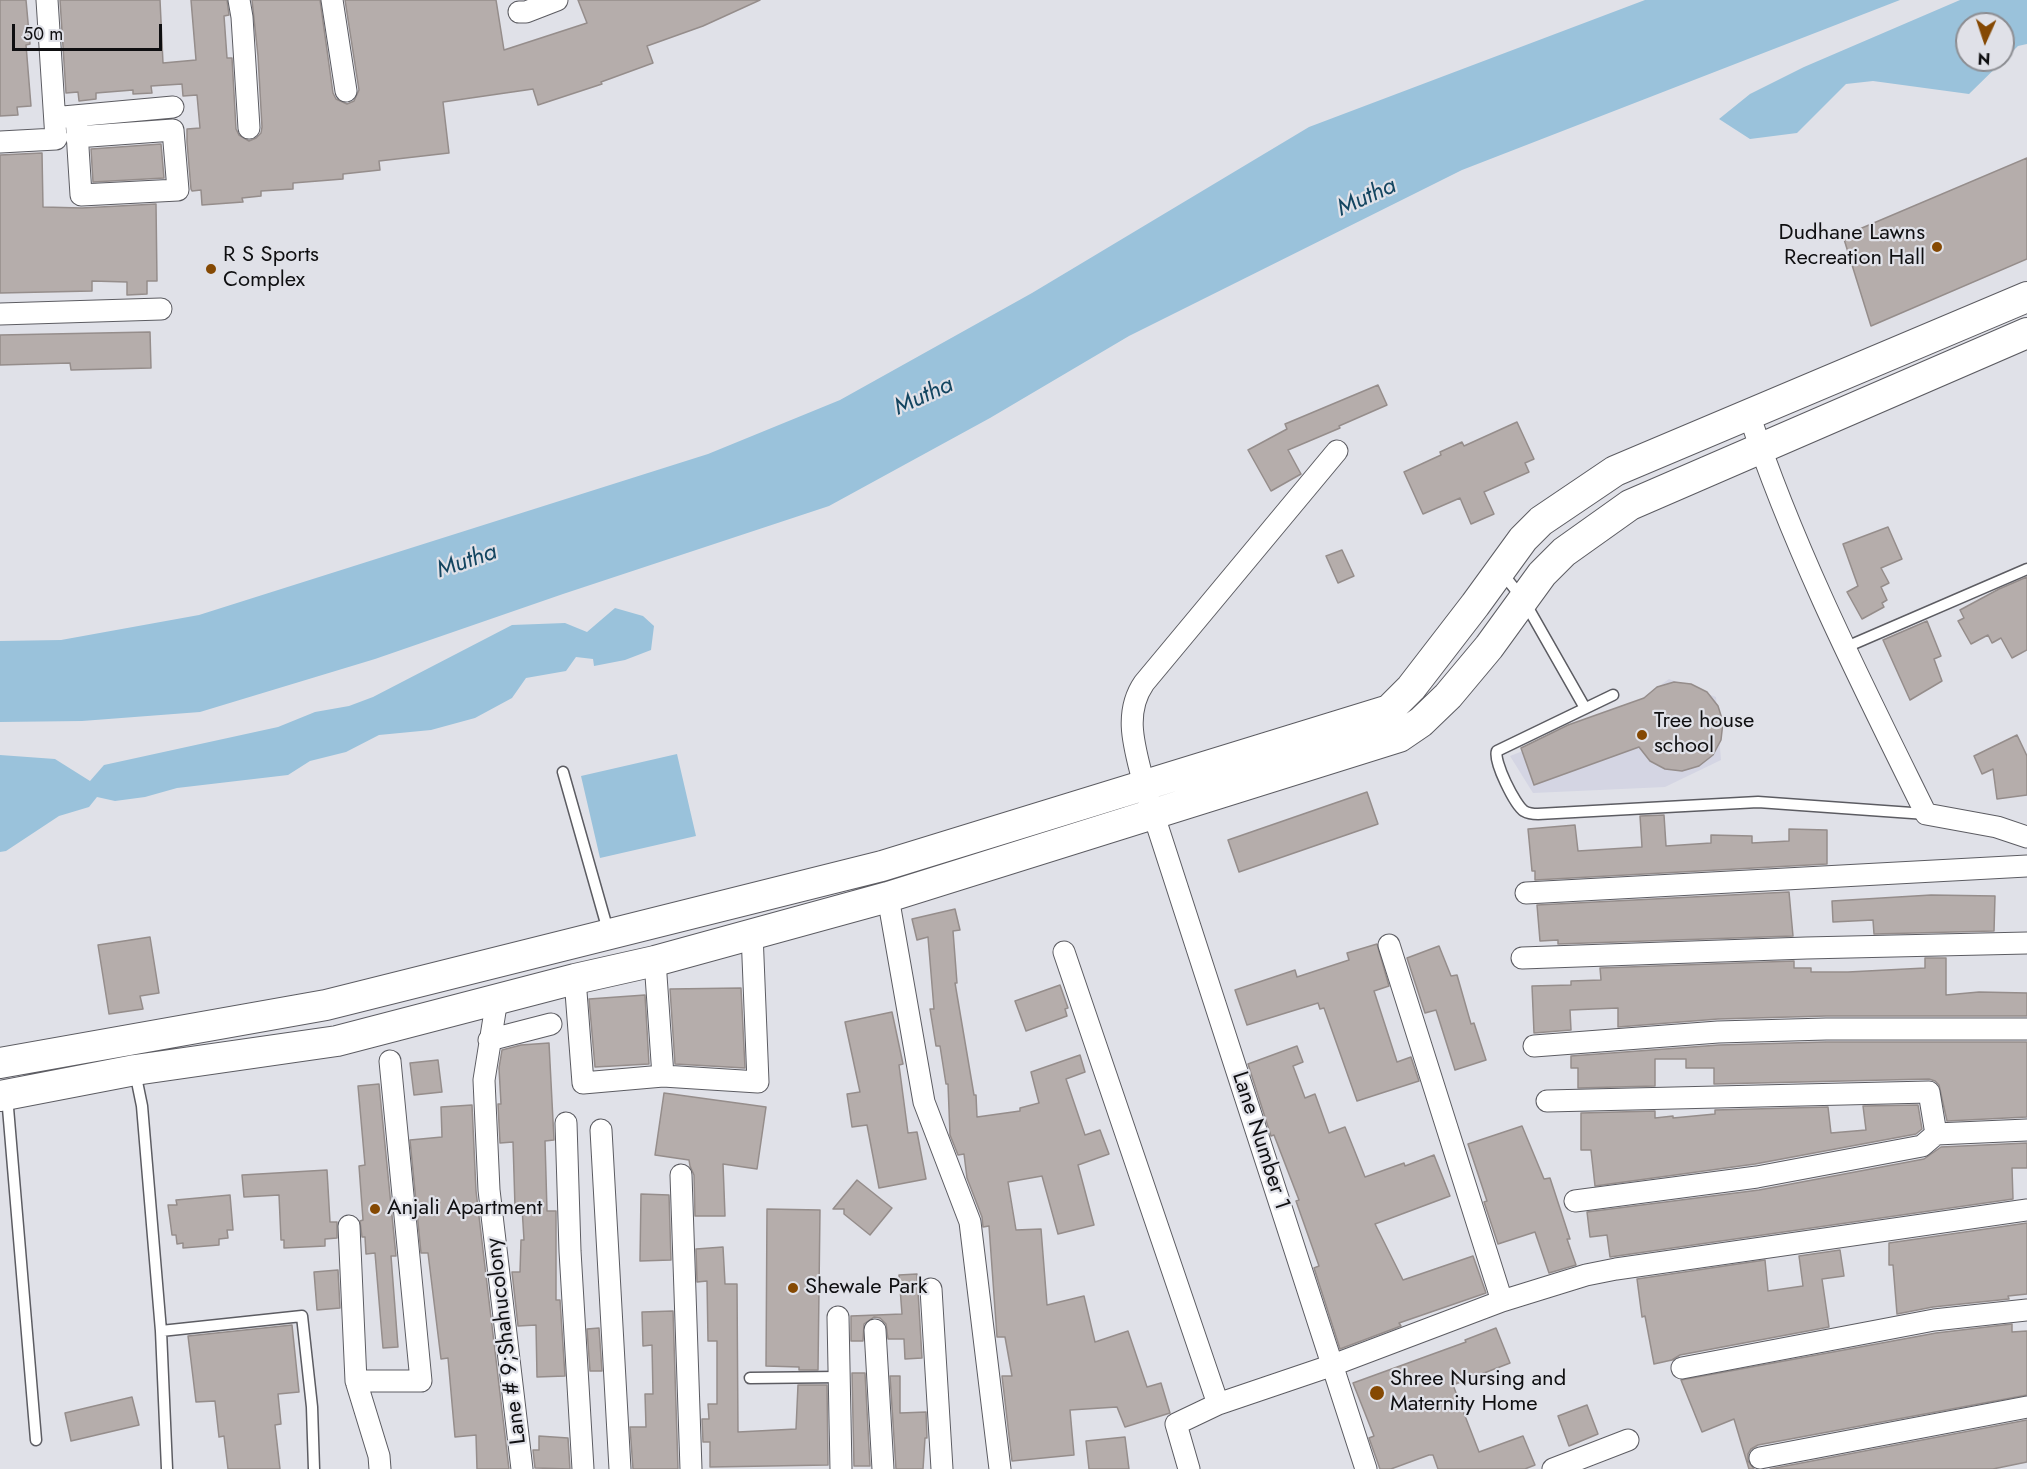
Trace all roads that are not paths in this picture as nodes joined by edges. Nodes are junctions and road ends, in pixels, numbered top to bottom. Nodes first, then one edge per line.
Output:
1 (46, 0) edge
2 (239, 0) edge
3 (332, 0) edge
4 (557, 0) edge
5 (519, 12) dead end
6 (346, 91) dead end
7 (76, 116) junction
8 (55, 118) junction
9 (249, 128) dead end
10 (158, 131) junction
11 (76, 137) junction
12 (0, 142) edge
13 (2027, 297) edge
14 (161, 309) dead end
15 (0, 314) edge
16 (2027, 333) edge
17 (1749, 414) junction
18 (1760, 449) junction
19 (1337, 451) dead end
20 (2027, 569) edge
21 (1500, 570) junction
22 (1523, 599) junction
23 (1844, 648) junction
24 (1612, 695) dead end
25 (1585, 708) junction
26 (563, 772) dead end
27 (1144, 785) junction
28 (1153, 814) junction
29 (1926, 814) junction
30 (2027, 837) edge
31 (2027, 866) edge
32 (1526, 893) dead end
33 (888, 897) junction
34 (752, 933) junction
35 (609, 934) junction
36 (2027, 943) edge
37 (1389, 945) dead end
38 (1064, 952) dead end
39 (1522, 958) dead end
40 (655, 961) junction
41 (575, 979) junction
42 (497, 999) junction
43 (551, 1024) dead end
44 (2027, 1029) edge
45 (489, 1040) junction
46 (1534, 1046) dead end
47 (390, 1061) dead end
48 (0, 1063) edge
49 (135, 1070) junction
50 (663, 1076) junction
51 (3, 1096) edge
52 (1547, 1101) dead end
53 (566, 1123) dead end
54 (601, 1130) dead end
55 (2027, 1130) edge
56 (1936, 1134) junction
57 (681, 1176) dead end
58 (1575, 1201) dead end
59 (2027, 1210) edge
60 (349, 1226) dead end
61 (931, 1289) dead end
62 (1502, 1300) junction
63 (2027, 1310) edge
64 (838, 1317) dead end
65 (876, 1330) dead end
66 (161, 1331) junction
67 (1333, 1365) junction
68 (1682, 1368) dead end
69 (841, 1377) junction
70 (750, 1378) dead end
71 (356, 1381) junction
72 (1218, 1404) junction
73 (2027, 1407) edge
74 (36, 1440) dead end
75 (1628, 1440) dead end
76 (1760, 1458) dead end
77 (167, 1469) edge
78 (314, 1469) edge
79 (380, 1469) edge
80 (522, 1469) edge
81 (583, 1469) edge
82 (620, 1469) edge
83 (691, 1469) edge
84 (841, 1469) edge
85 (883, 1469) edge
86 (942, 1469) edge
87 (1000, 1469) edge
88 (1189, 1469) edge
89 (1366, 1469) edge
90 (1552, 1469) edge

1 - 8 street
2 - 9 street
3 - 6 street
4 - 5 street
7 - 8 street
7 - 10 street
7 - 11 street
8 - 12 street
10 - 11 street
10 - 11 street
13 - 17 street
14 - 15 street
16 - 18 street
17 - 18 street
17 - 21 street
18 - 22 street
18 - 23 street
19 - 27 street, Lane Number 1
20 - 23 lane
21 - 22 lane
21 - 27 street
22 - 25 lane
22 - 28 street
23 - 29 street
24 - 25 lane
25 - 29 lane
26 - 35 lane
27 - 28 street, Lane Number 1
27 - 35 street
28 - 33 street
28 - 67 street, Lane Number 1
29 - 30 street
31 - 32 street
33 - 34 street
33 - 87 street
34 - 40 street
34 - 50 street
35 - 48 street
36 - 39 street
37 - 62 street
38 - 72 street
40 - 41 street
40 - 50 street
41 - 42 street
41 - 50 street
42 - 45 street, Lane # 9;Shahucolony
42 - 49 street
43 - 45 street
44 - 46 street
45 - 80 street, Lane # 9;Shahucolony
47 - 71 street
49 - 51 street
49 - 66 lane
51 - 74 lane
52 - 56 street
53 - 81 street
54 - 82 street
55 - 56 street
56 - 58 street
57 - 83 street
59 - 62 street
60 - 71 street
61 - 86 street
62 - 67 street
63 - 68 street
64 - 69 street
65 - 85 street
66 - 77 lane
66 - 78 lane
67 - 72 street
67 - 89 street, Lane Number 1
69 - 70 lane
69 - 84 street
71 - 79 street
72 - 88 street
73 - 76 street
75 - 90 street

